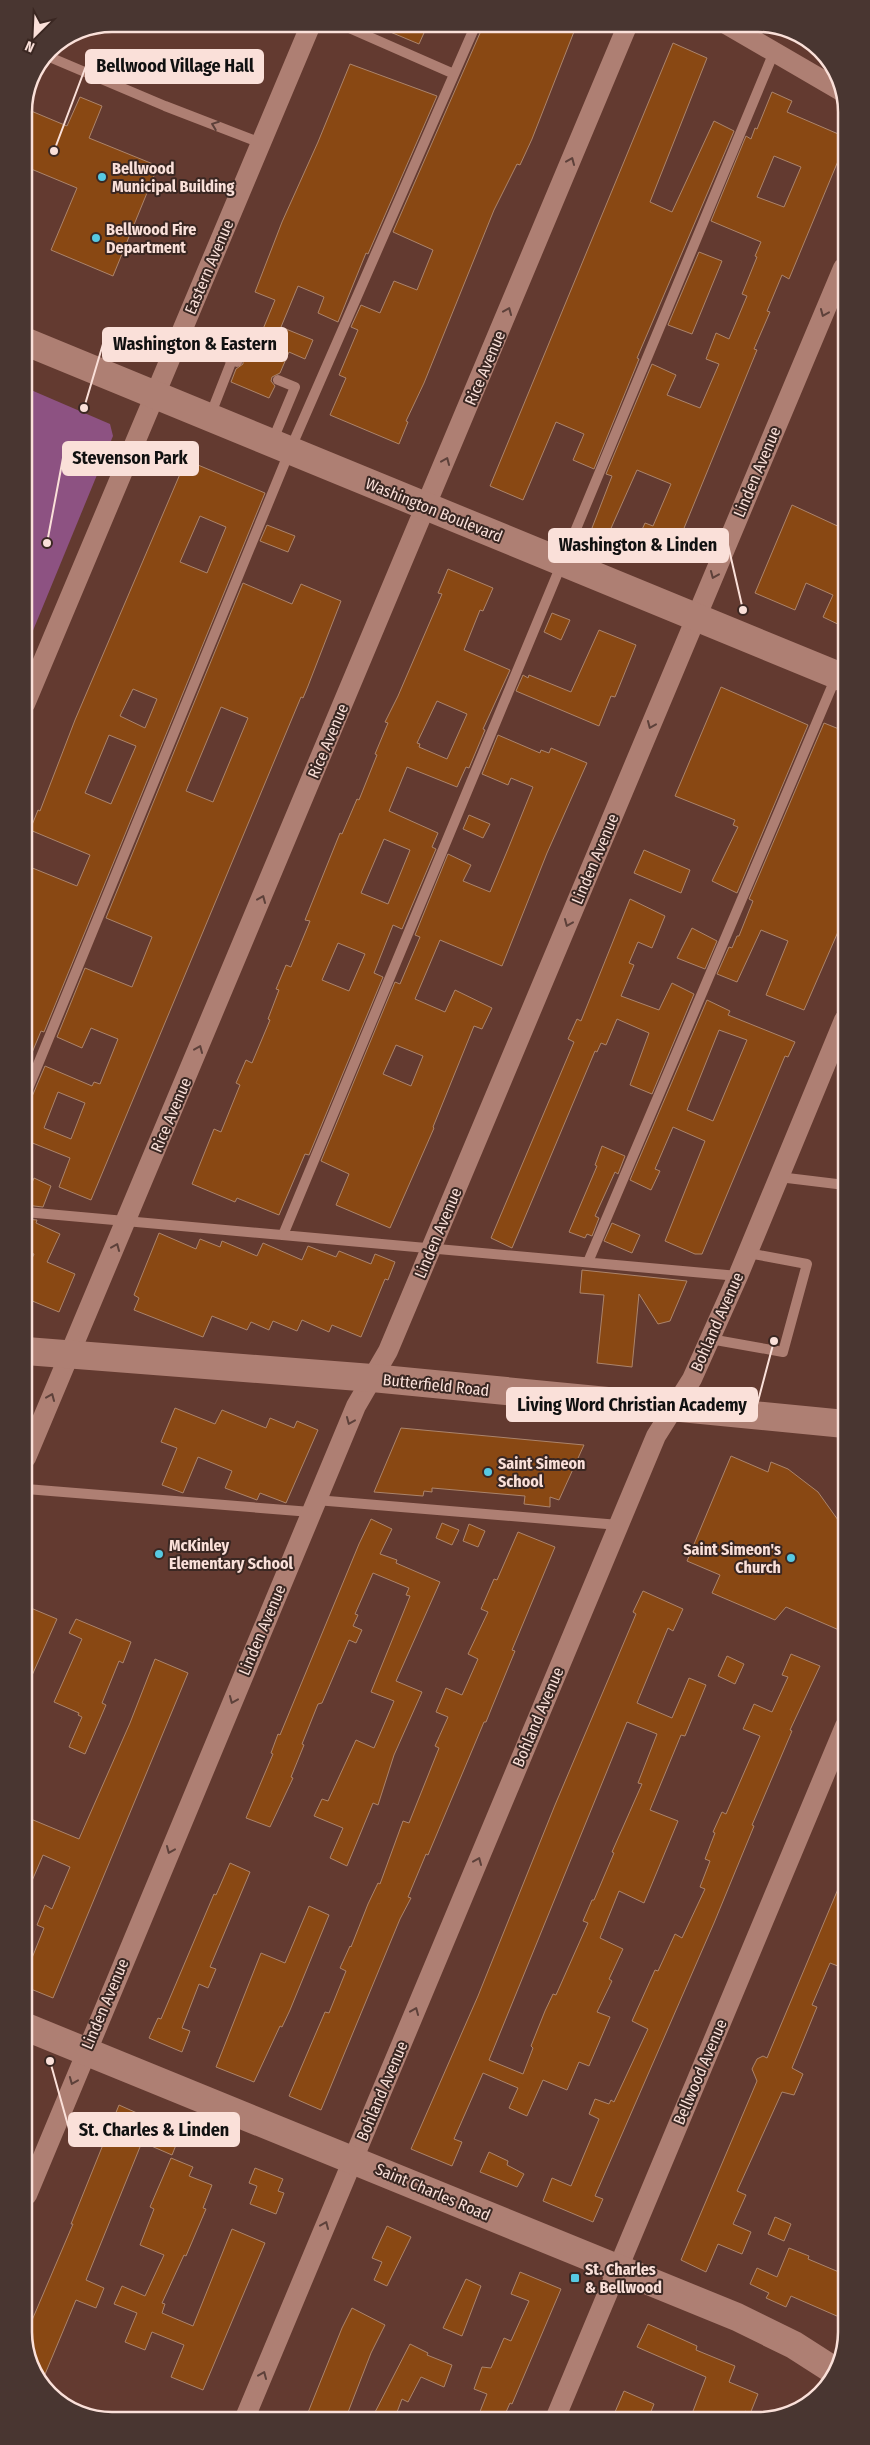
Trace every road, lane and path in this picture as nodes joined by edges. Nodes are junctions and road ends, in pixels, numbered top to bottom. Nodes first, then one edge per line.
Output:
1 (308, 32) edge
2 (359, 32) edge
3 (472, 33) edge
4 (624, 33) edge
5 (741, 33) edge
6 (774, 52) junction
7 (56, 60) edge
8 (454, 74) junction
9 (833, 86) edge
10 (261, 143) junction
11 (838, 280) edge
12 (179, 338) junction
13 (33, 345) edge
14 (278, 380) dead end
15 (155, 395) junction
16 (209, 417) junction
17 (281, 447) junction
18 (427, 506) junction
19 (563, 563) junction
20 (696, 617) junction
21 (838, 669) edge
22 (838, 679) edge
23 (33, 686) edge
24 (838, 1035) edge
25 (33, 1077) edge
26 (780, 1176) junction
27 (838, 1184) edge
28 (33, 1213) edge
29 (127, 1221) junction
30 (283, 1235) junction
31 (432, 1248) junction
32 (748, 1253) junction
33 (588, 1262) junction
34 (738, 1276) junction
35 (710, 1339) junction
36 (32, 1352) edge
37 (69, 1355) junction
38 (372, 1378) junction
39 (674, 1408) junction
40 (838, 1423) edge
41 (32, 1443) edge
42 (32, 1489) edge
43 (314, 1506) junction
44 (619, 1525) junction
45 (838, 1743) edge
46 (32, 2029) edge
47 (85, 2051) junction
48 (353, 2159) junction
49 (32, 2182) edge
50 (617, 2268) junction
51 (829, 2367) edge
52 (247, 2412) edge
53 (558, 2412) edge

1 - 10 street, Eastern Avenue
2 - 8 lane
3 - 8 lane
18 -> 4 street, Rice Avenue
5 - 6 street
6 - 9 street
6 - 19 lane
10 -> 7 lane
8 - 17 lane
10 - 12 street, Eastern Avenue
11 -> 20 street, Linden Avenue
12 - 15 street, Eastern Avenue
12 - 16 lane
13 - 15 main road, Washington Boulevard
14 - 17 lane
15 - 16 main road, Washington Boulevard
15 - 23 street, Eastern Avenue
16 - 17 main road, Washington Boulevard
17 - 18 main road, Washington Boulevard
17 - 25 lane
18 - 19 main road, Washington Boulevard
29 -> 18 street, Rice Avenue
19 - 20 main road, Washington Boulevard
19 - 30 lane
20 - 21 main road, Washington Boulevard
20 -> 31 street, Linden Avenue
22 - 33 lane
24 - 26 street, Bohland Avenue
26 - 27 lane
26 - 32 street, Bohland Avenue
28 - 29 lane
29 - 30 lane
37 -> 29 street, Rice Avenue
30 - 31 lane
31 - 33 lane
31 - 38 street, Linden Avenue
32 - 34 street, Bohland Avenue
32 - 35 lane
33 - 34 lane
34 - 35 street, Bohland Avenue
35 - 39 street, Bohland Avenue
36 - 37 main road, Butterfield Road
37 - 38 main road, Butterfield Road
41 -> 37 street, Rice Avenue
38 - 39 main road, Butterfield Road
38 -> 43 street, Linden Avenue
39 - 40 main road, Butterfield Road
39 - 44 street, Bohland Avenue
42 - 43 lane
43 - 44 lane
43 -> 47 street, Linden Avenue
48 -> 44 street, Bohland Avenue
45 - 50 street, Bellwood Avenue
46 - 47 main road, Saint Charles Road
47 - 48 main road, Saint Charles Road
47 -> 49 street, Linden Avenue
48 - 50 main road, Saint Charles Road
52 -> 48 street, Bohland Avenue
50 - 51 main road, Saint Charles Road
50 - 53 street, Bellwood Avenue

